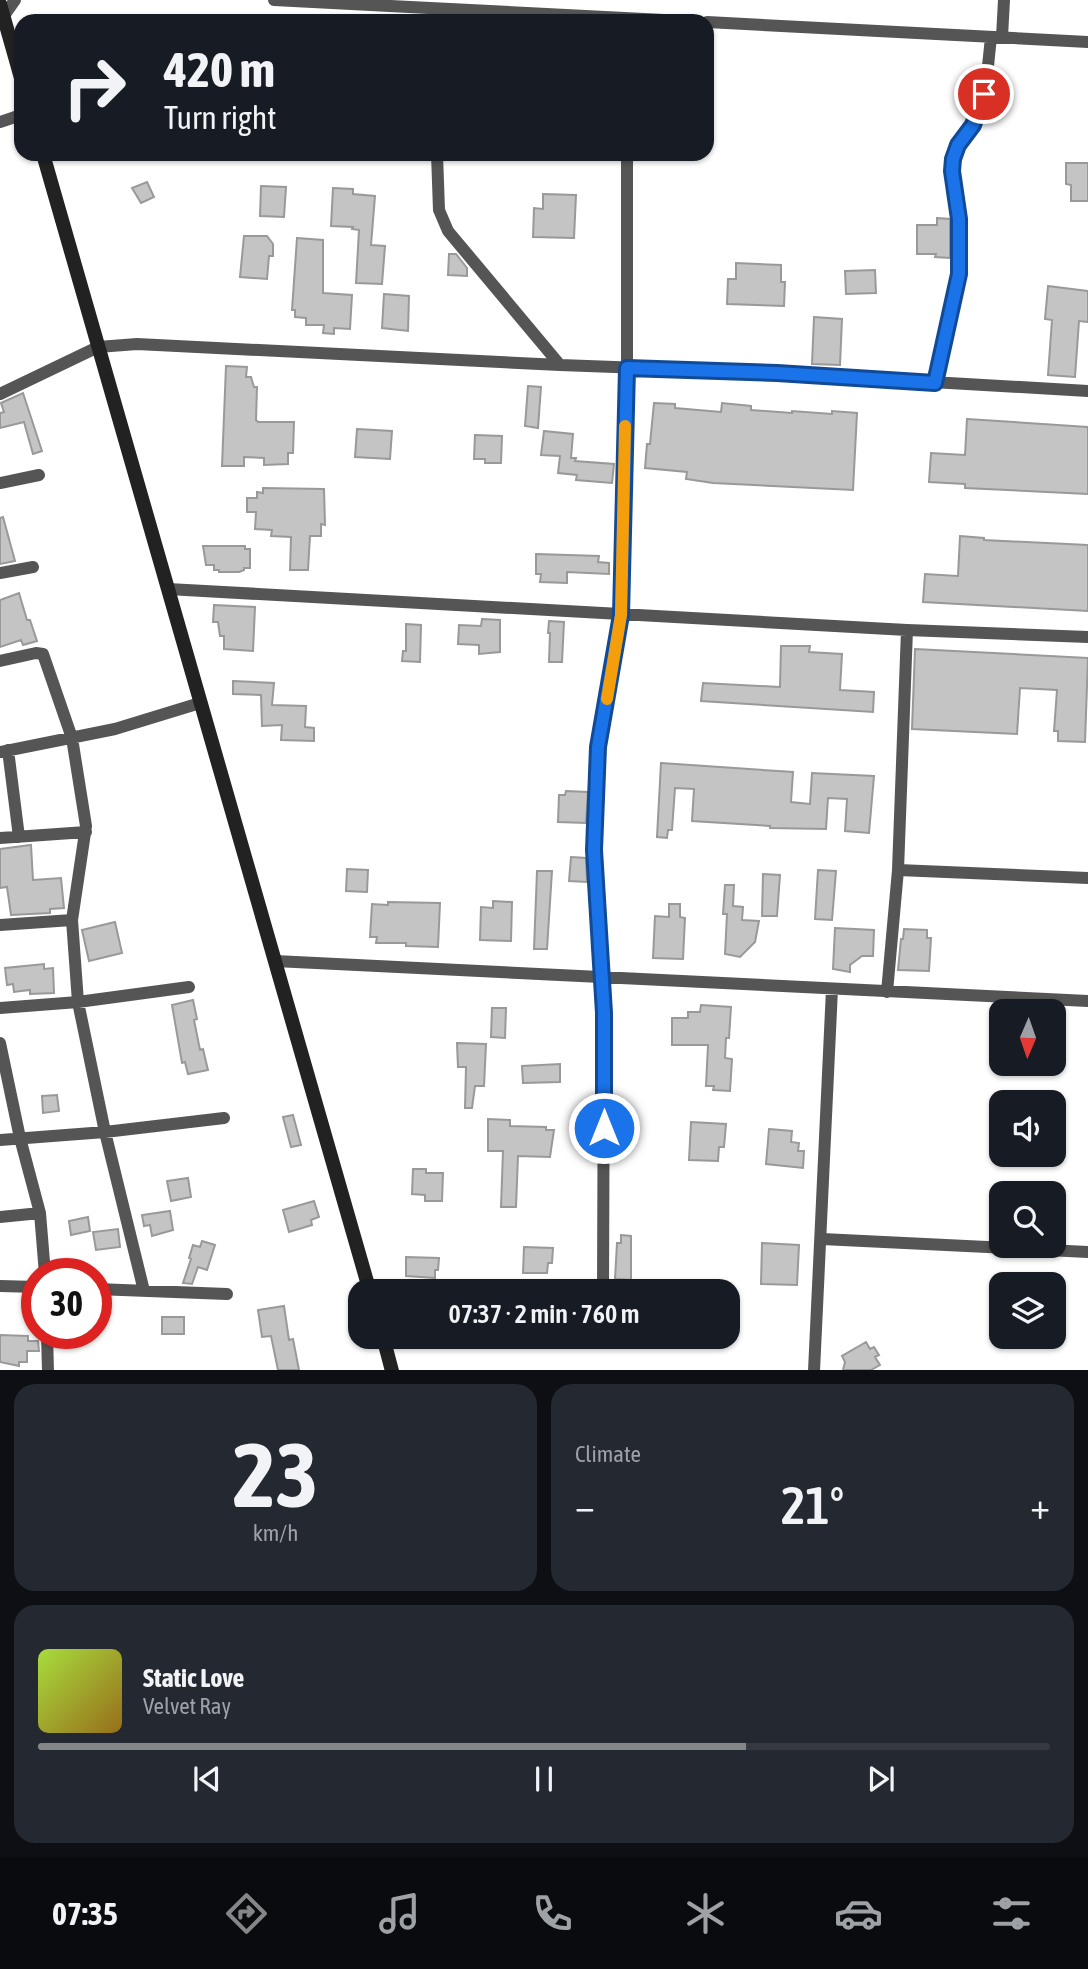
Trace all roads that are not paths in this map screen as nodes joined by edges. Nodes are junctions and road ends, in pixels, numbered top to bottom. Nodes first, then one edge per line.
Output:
1 (15, 0) edge
2 (274, 0) edge
3 (1004, 0) edge
4 (2, 11) edge
5 (468, 14) edge
6 (714, 22) edge
7 (996, 37) junction
8 (1088, 42) edge
9 (14, 53) edge
10 (45, 161) edge
11 (438, 161) edge
12 (627, 161) edge
13 (98, 347) junction
14 (560, 365) junction
15 (627, 368) junction
16 (935, 383) junction
17 (1088, 391) edge
18 (0, 394) edge
19 (39, 475) dead end
20 (0, 484) edge
21 (33, 567) dead end
22 (0, 573) edge
23 (168, 589) junction
24 (621, 615) junction
25 (907, 630) junction
26 (1088, 637) edge
27 (0, 662) edge
28 (200, 703) junction
29 (72, 738) junction
30 (4, 751) edge
31 (86, 832) junction
32 (19, 837) junction
33 (0, 838) edge
34 (898, 870) junction
35 (1088, 878) edge
36 (72, 920) junction
37 (0, 925) edge
38 (275, 961) junction
39 (602, 978) junction
40 (189, 987) dead end
41 (832, 989) junction
42 (887, 992) junction
43 (1088, 1001) edge
44 (78, 1002) junction
45 (0, 1008) edge
46 (1, 1047) edge
47 (224, 1118) dead end
48 (105, 1132) junction
49 (20, 1138) junction
50 (0, 1140) edge
51 (40, 1213) junction
52 (0, 1217) edge
53 (822, 1239) junction
54 (1088, 1252) edge
55 (44, 1258) edge
56 (366, 1279) edge
57 (603, 1279) edge
58 (0, 1286) edge
59 (21, 1287) edge
60 (112, 1290) edge
61 (144, 1291) junction
62 (227, 1294) dead end
63 (47, 1349) edge
64 (387, 1349) edge
65 (48, 1370) edge
66 (392, 1370) edge
67 (814, 1370) edge

1 - 4 street
2 - 5 street
3 - 7 street
4 - 9 street
6 - 7 street
7 - 8 street
7 - 16 street
10 - 13 street
11 - 14 street
12 - 15 street
13 - 14 street
13 - 18 street
13 - 23 street
14 - 15 street
15 - 16 street
15 - 24 street
16 - 17 street
19 - 20 street
21 - 22 street
23 - 24 street
23 - 28 street
24 - 25 street
24 - 39 street
25 - 26 street
25 - 34 street
27 - 29 street
28 - 29 street
28 - 38 street
29 - 30 street
29 - 31 street
30 - 32 street
31 - 32 street
31 - 36 street
32 - 33 street
34 - 35 street
34 - 42 street
36 - 37 street
36 - 44 street
38 - 39 street
38 - 56 street
39 - 41 street
39 - 57 street
40 - 44 street
41 - 42 street
41 - 53 street
42 - 43 street
44 - 45 street
44 - 48 street
46 - 49 street
47 - 48 street
48 - 49 street
48 - 61 street
49 - 50 street
49 - 51 street
51 - 52 street
51 - 55 street
53 - 54 street
53 - 67 street
58 - 59 street
60 - 61 street
61 - 62 street
63 - 65 street
64 - 66 street

